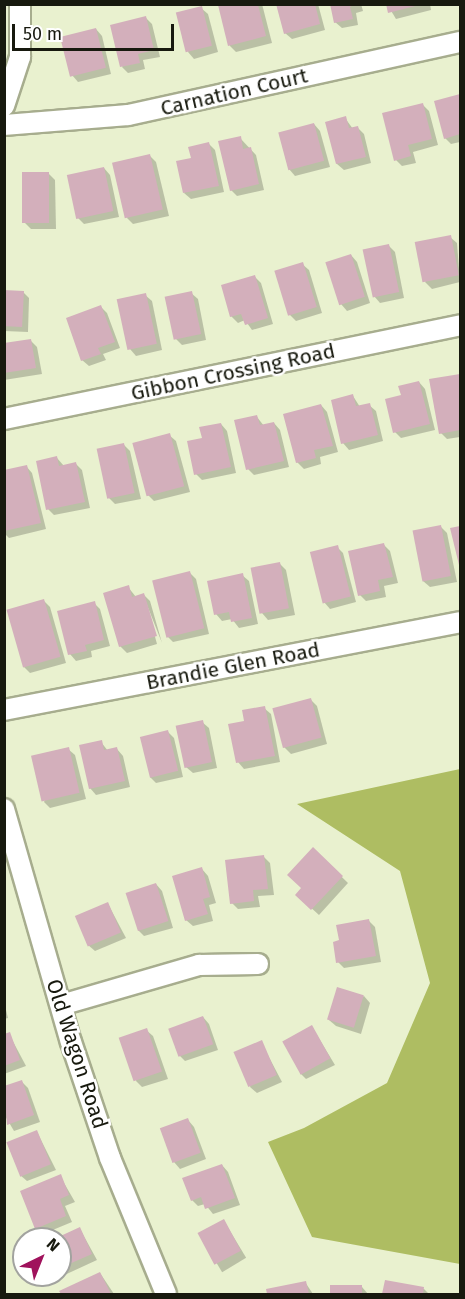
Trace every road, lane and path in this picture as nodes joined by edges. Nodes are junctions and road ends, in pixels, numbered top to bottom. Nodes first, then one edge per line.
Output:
1 (20, 4) edge
2 (460, 42) edge
3 (4, 106) edge
4 (4, 125) edge
5 (460, 325) edge
6 (4, 419) edge
7 (460, 622) edge
8 (4, 710) edge
9 (4, 808) edge
10 (258, 964) dead end
11 (61, 1005) junction
12 (166, 1294) edge

1 - 3 street
2 - 4 street, Carnation Court
5 - 6 street, Gibbon Crossing Road
7 - 8 street, Brandie Glen Road
9 - 11 street, Old Wagon Road
10 - 11 street
11 - 12 street, Old Wagon Road

